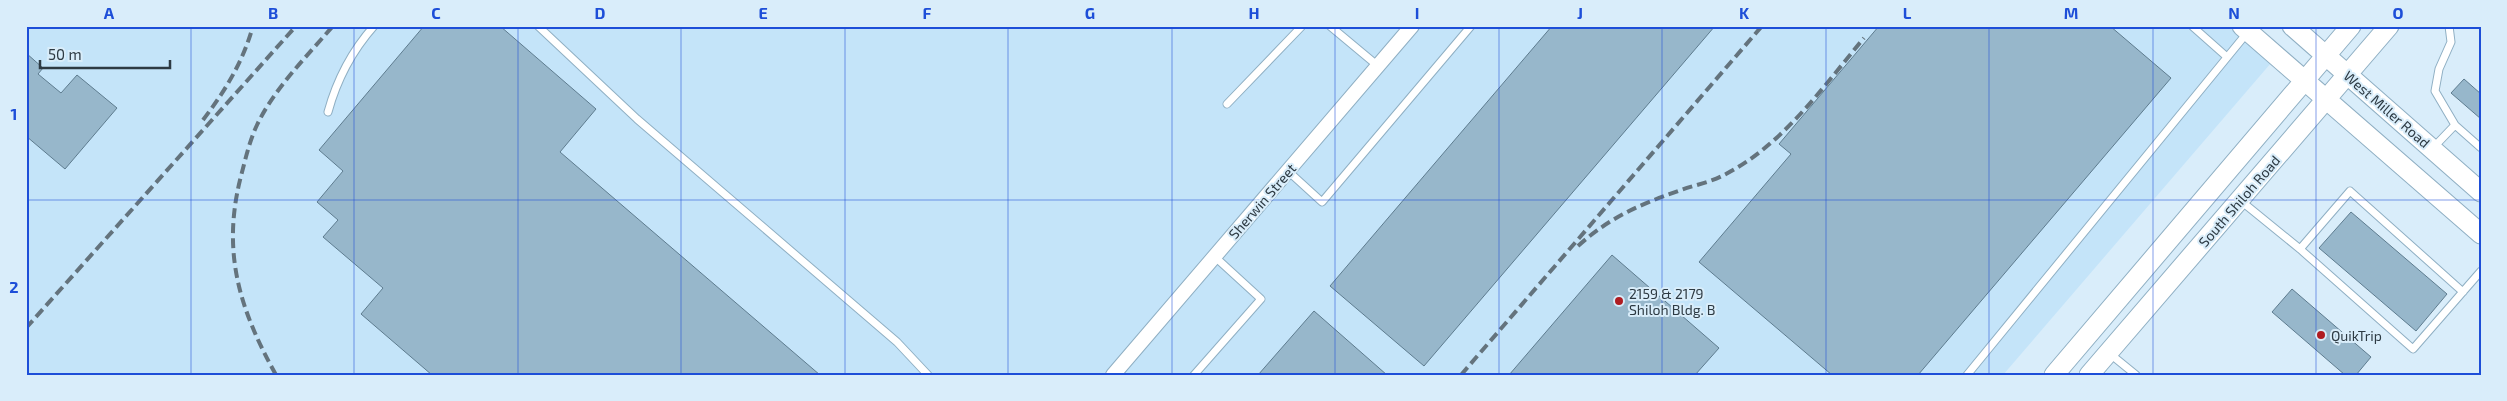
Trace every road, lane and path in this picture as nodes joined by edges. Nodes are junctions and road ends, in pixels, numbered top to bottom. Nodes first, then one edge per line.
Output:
1 (374, 26) edge
2 (538, 26) edge
3 (1302, 26) edge
4 (1330, 26) edge
5 (1412, 26) edge
6 (1471, 26) edge
7 (2192, 26) edge
8 (2292, 26) edge
9 (2351, 26) edge
10 (2389, 26) edge
11 (2449, 26) edge
12 (2245, 29) edge
13 (2326, 55) junction
14 (2227, 57) junction
15 (1378, 66) junction
16 (2347, 74) junction
17 (2306, 80) junction
18 (2327, 99) junction
19 (1227, 104) dead end
20 (328, 112) dead end
21 (2455, 125) junction
22 (2481, 148) edge
23 (2432, 149) junction
24 (1288, 171) junction
25 (2481, 192) edge
26 (2240, 200) junction
27 (2481, 234) edge
28 (2300, 249) junction
29 (1214, 256) junction
30 (2481, 272) edge
31 (2463, 292) junction
32 (2108, 353) junction
33 (928, 375) edge
34 (1113, 375) edge
35 (1194, 375) edge
36 (1968, 375) edge
37 (2054, 375) edge
38 (2089, 375) edge
39 (2136, 375) edge

1 - 20 lane
2 - 33 lane
3 - 19 lane
4 - 15 lane
5 - 15 street, Sherwin Street
6 - 24 lane
7 - 14 lane
8 - 13 main road, West Miller Road
9 - 13 main road, South Shiloh Road
10 - 16 main road, South Shiloh Road
11 - 21 lane
12 - 14 lane
12 - 17 main road
13 - 16 main road, West Miller Road
13 - 17 main road, South Shiloh Road
14 - 36 lane
15 - 24 street, Sherwin Street
16 - 18 main road, South Shiloh Road
16 - 23 main road, West Miller Road
17 - 18 main road
17 - 37 main road, South Shiloh Road
18 - 26 main road, South Shiloh Road
18 - 27 main road
21 - 22 lane
21 - 23 lane
23 - 25 main road, West Miller Road
24 - 29 street, Sherwin Street
26 - 28 lane
26 - 32 main road, South Shiloh Road
28 - 31 lane
28 - 31 lane
29 - 34 street, Sherwin Street
29 - 35 lane
30 - 31 lane
32 - 38 main road, South Shiloh Road
32 - 39 lane

